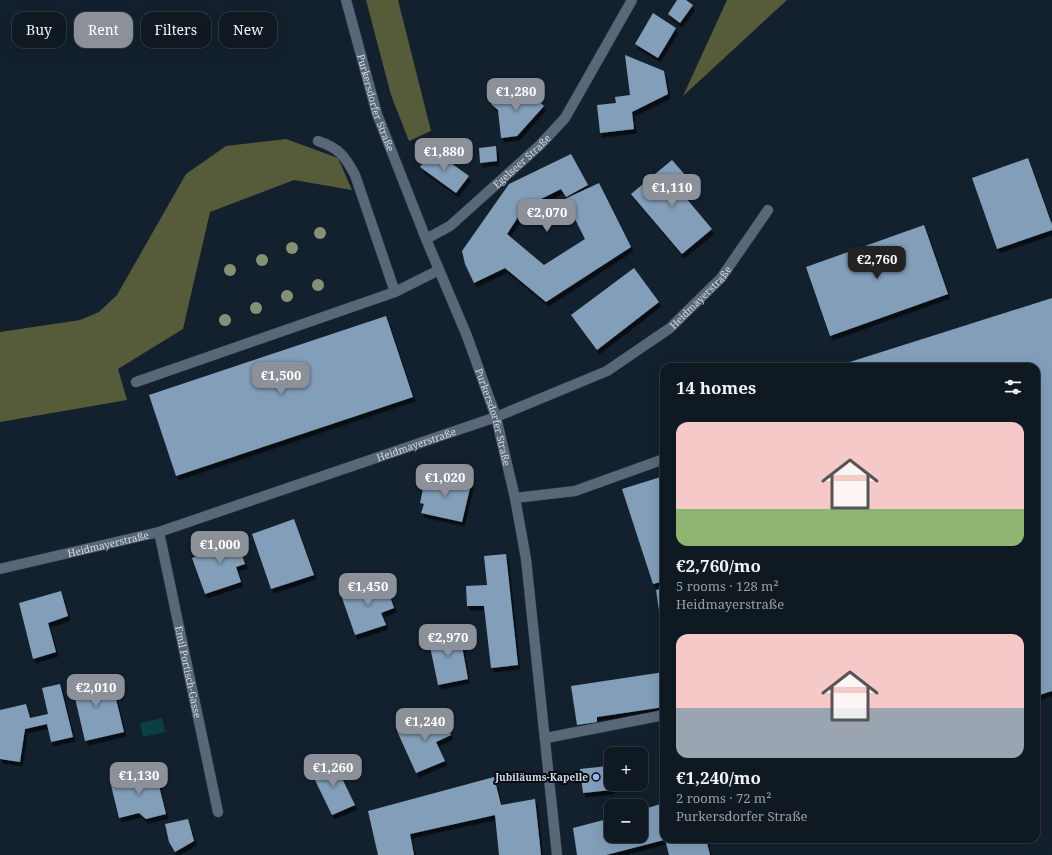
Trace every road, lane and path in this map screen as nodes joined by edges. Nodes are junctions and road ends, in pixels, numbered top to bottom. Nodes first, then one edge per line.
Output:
1 (346, 0) edge
2 (632, 0) edge
3 (318, 141) dead end
4 (768, 210) dead end
5 (426, 239) junction
6 (439, 270) junction
7 (395, 292) junction
8 (136, 382) dead end
9 (496, 417) junction
10 (660, 460) edge
11 (515, 498) junction
12 (159, 532) junction
13 (0, 569) edge
14 (660, 717) edge
15 (546, 738) junction
16 (218, 812) dead end
17 (557, 855) edge

1 - 5 street, Purkersdorfer Straße
2 - 5 street, Egelseer Straße
3 - 7 street
4 - 9 street, Heidmayerstraße
5 - 6 street, Purkersdorfer Straße
6 - 7 street
6 - 9 street, Purkersdorfer Straße
7 - 8 street
9 - 11 street, Purkersdorfer Straße
9 - 12 street, Heidmayerstraße
10 - 11 street
11 - 15 street, Purkersdorfer Straße
12 - 13 street, Heidmayerstraße
12 - 16 street, Emil Portisch-Gasse
14 - 15 street
15 - 17 street, Purkersdorfer Straße

